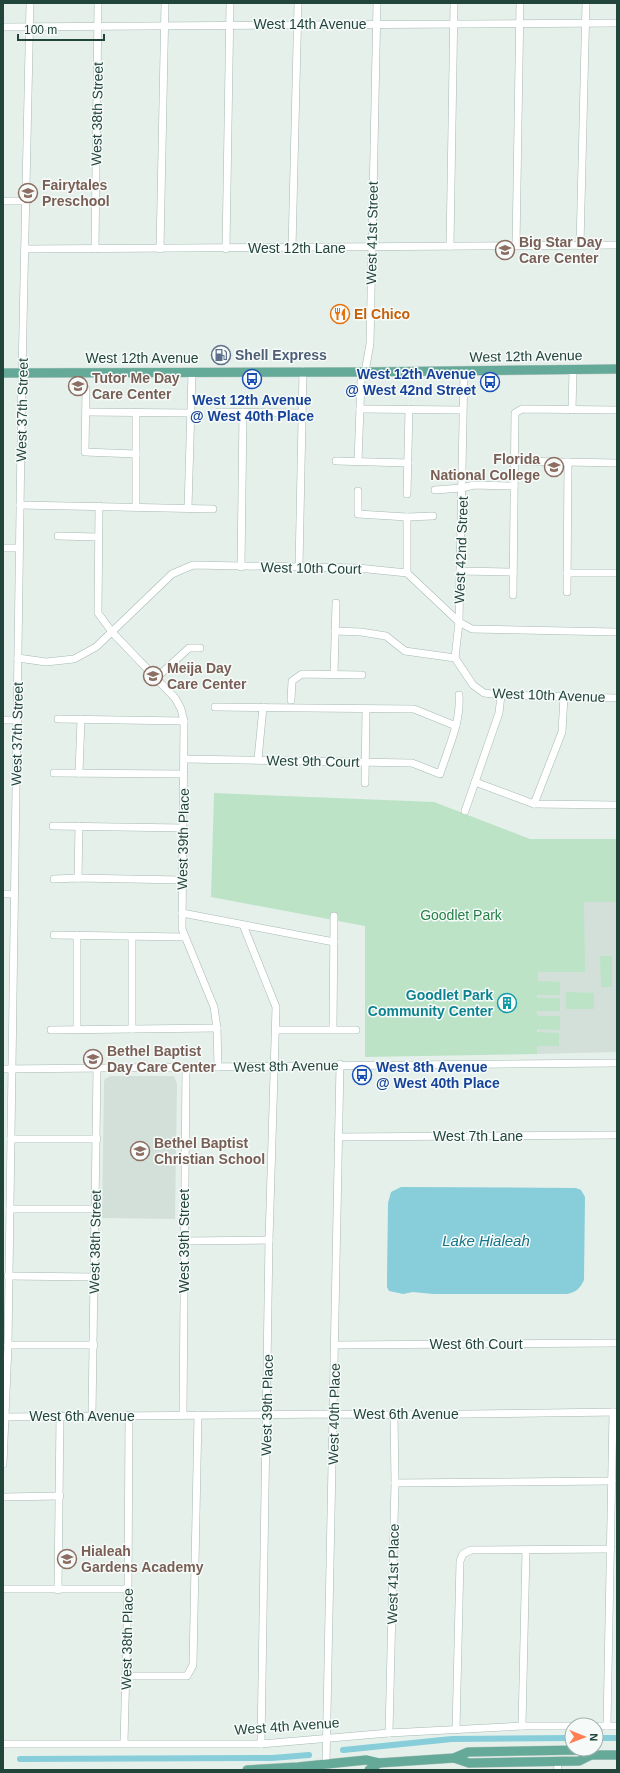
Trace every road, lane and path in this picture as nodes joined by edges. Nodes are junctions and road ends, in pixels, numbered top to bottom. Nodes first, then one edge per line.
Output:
1 (30, 3) edge
2 (98, 3) edge
3 (165, 3) edge
4 (230, 3) edge
5 (298, 3) edge
6 (377, 3) edge
7 (454, 3) edge
8 (520, 3) edge
9 (586, 3) edge
10 (520, 23) junction
11 (617, 23) edge
12 (297, 24) junction
13 (376, 24) junction
14 (454, 24) junction
15 (585, 24) junction
16 (164, 25) junction
17 (230, 25) junction
18 (3, 26) edge
19 (30, 26) junction
20 (98, 27) junction
21 (3, 201) edge
22 (27, 201) junction
23 (580, 245) junction
24 (617, 245) edge
25 (450, 246) junction
26 (516, 246) junction
27 (160, 248) junction
28 (292, 248) junction
29 (372, 248) junction
30 (25, 249) junction
31 (95, 249) junction
32 (226, 249) junction
33 (617, 369) edge
34 (464, 370) junction
35 (573, 370) junction
36 (303, 371) junction
37 (22, 372) junction
38 (192, 372) junction
39 (365, 372) junction
40 (3, 373) edge
41 (86, 390) dead end
42 (360, 409) junction
43 (409, 409) junction
44 (462, 410) junction
45 (572, 410) junction
46 (617, 410) edge
47 (86, 412) junction
48 (136, 412) junction
49 (218, 412) dead end
50 (244, 412) junction
51 (190, 413) junction
52 (302, 413) junction
53 (136, 454) junction
54 (336, 461) dead end
55 (358, 461) junction
56 (514, 461) junction
57 (568, 462) junction
58 (408, 463) junction
59 (617, 463) edge
60 (514, 486) junction
61 (462, 488) junction
62 (435, 490) dead end
63 (358, 491) dead end
64 (407, 494) dead end
65 (20, 505) junction
66 (99, 506) junction
67 (136, 507) junction
68 (188, 508) junction
69 (213, 509) dead end
70 (433, 516) dead end
71 (407, 517) junction
72 (58, 536) dead end
73 (98, 537) junction
74 (3, 548) edge
75 (19, 548) junction
76 (241, 567) junction
77 (299, 567) junction
78 (460, 571) junction
79 (513, 572) junction
80 (407, 573) junction
81 (567, 573) junction
82 (617, 573) edge
83 (567, 592) dead end
84 (513, 595) dead end
85 (336, 603) dead end
86 (458, 622) junction
87 (112, 632) junction
88 (335, 632) junction
89 (617, 632) edge
90 (200, 648) dead end
91 (18, 658) junction
92 (455, 658) junction
93 (334, 674) junction
94 (362, 675) dead end
95 (156, 678) junction
96 (501, 695) junction
97 (459, 696) dead end
98 (564, 696) junction
99 (617, 698) edge
100 (291, 700) dead end
101 (215, 707) dead end
102 (263, 707) junction
103 (366, 709) junction
104 (58, 719) dead end
105 (3, 720) edge
106 (18, 720) junction
107 (81, 720) junction
108 (184, 721) junction
109 (456, 726) junction
110 (184, 759) junction
111 (258, 759) junction
112 (365, 762) junction
113 (54, 773) dead end
114 (79, 773) junction
115 (184, 774) junction
116 (475, 782) junction
117 (365, 783) dead end
118 (534, 804) junction
119 (617, 805) edge
120 (464, 811) dead end
121 (53, 826) dead end
122 (79, 826) junction
123 (183, 828) junction
124 (78, 878) junction
125 (54, 879) dead end
126 (181, 880) junction
127 (3, 894) edge
128 (14, 894) junction
129 (182, 913) junction
130 (334, 916) dead end
131 (243, 925) junction
132 (54, 935) dead end
133 (77, 935) junction
134 (132, 937) junction
135 (185, 937) junction
136 (334, 942) junction
137 (132, 1028) junction
138 (217, 1028) junction
139 (77, 1029) junction
140 (333, 1029) junction
141 (51, 1030) dead end
142 (276, 1030) junction
143 (356, 1030) dead end
144 (617, 1063) edge
145 (340, 1064) junction
146 (186, 1067) junction
147 (218, 1067) junction
148 (274, 1067) junction
149 (3, 1068) edge
150 (11, 1068) junction
151 (97, 1068) junction
152 (617, 1135) edge
153 (338, 1137) junction
154 (10, 1139) junction
155 (97, 1139) junction
156 (96, 1208) junction
157 (10, 1209) junction
158 (269, 1240) junction
159 (184, 1241) junction
160 (6, 1243) edge
161 (8, 1276) junction
162 (95, 1277) junction
163 (617, 1343) edge
164 (8, 1345) junction
165 (94, 1345) junction
166 (335, 1345) junction
167 (615, 1412) edge
168 (334, 1414) junction
169 (92, 1415) junction
170 (129, 1415) junction
171 (183, 1415) junction
172 (198, 1415) junction
173 (267, 1415) junction
174 (394, 1415) junction
175 (60, 1416) junction
176 (4, 1417) edge
177 (3, 1464) edge
178 (612, 1481) junction
179 (395, 1483) junction
180 (3, 1496) edge
181 (60, 1496) junction
182 (611, 1549) junction
183 (526, 1550) junction
184 (614, 1586) edge
185 (3, 1589) edge
186 (128, 1589) junction
187 (58, 1590) junction
188 (126, 1676) junction
189 (522, 1726) junction
190 (564, 1726) edge
191 (607, 1726) joint
192 (617, 1726) edge
193 (456, 1730) junction
194 (389, 1733) junction
195 (326, 1739) junction
196 (124, 1743) junction
197 (3, 1744) edge
198 (261, 1744) junction
199 (564, 1750) edge
200 (617, 1755) edge
201 (604, 1756) edge
202 (589, 1757) edge
203 (454, 1758) junction
204 (326, 1764) junction
205 (469, 1766) edge
206 (557, 1766) edge
207 (379, 1767) edge
208 (247, 1770) edge
209 (369, 1770) edge

1 - 19 street, West 37th Street
2 - 20 street, West 38th Street
3 - 16 street
4 - 17 street
5 - 12 street
6 - 13 street, West 41st Street
7 - 14 street
8 - 10 street
9 - 15 street
10 - 14 street, West 14th Avenue
10 - 15 street, West 14th Avenue
10 - 26 street
11 - 15 street, West 14th Avenue
12 - 13 street, West 14th Avenue
12 - 17 street, West 14th Avenue
12 - 28 street
13 - 14 street, West 14th Avenue
13 - 29 street, West 41st Street
14 - 25 street
15 - 23 street
16 - 17 street, West 14th Avenue
16 - 20 street, West 14th Avenue
16 - 27 street
17 - 32 street
18 - 19 street, West 14th Avenue
19 - 20 street, West 14th Avenue
19 - 22 street, West 37th Street
20 - 31 street, West 38th Street
21 - 22 street
22 - 30 street, West 37th Street
23 - 24 street, West 12th Lane
23 - 26 street, West 12th Lane
25 - 26 street, West 12th Lane
25 - 29 street, West 12th Lane
27 - 31 street, West 12th Lane
27 - 32 street, West 12th Lane
28 - 29 street, West 12th Lane
28 - 32 street, West 12th Lane
29 - 39 street, West 41st Street
30 - 31 street, West 12th Lane
30 - 37 street, West 37th Street
33 - 35 main road, West 12th Avenue
34 - 35 main road, West 12th Avenue
34 - 39 main road, West 12th Avenue
34 - 44 street, West 42nd Street
35 - 45 street
36 - 38 main road, West 12th Avenue
36 - 39 main road, West 12th Avenue
36 - 52 street
37 - 38 main road, West 12th Avenue
37 - 40 main road, West 12th Avenue
37 - 65 street, West 37th Street
38 - 51 street
39 - 42 street, West 41st Street
41 - 47 street
42 - 43 street
42 - 55 street, West 41st Street
43 - 44 street
43 - 58 street
44 - 61 street, West 42nd Street
45 - 46 street
45 - 56 street
47 - 48 street
47 - 53 street
48 - 51 street
48 - 53 street
49 - 50 street
50 - 52 street
50 - 76 street
51 - 68 street
52 - 77 street
53 - 67 street
54 - 55 street
55 - 58 street
56 - 57 street
56 - 60 street
57 - 59 street
57 - 81 street
58 - 64 street
60 - 61 street
60 - 79 street
61 - 62 street
61 - 78 street, West 42nd Street
63 - 71 street
65 - 66 street
65 - 75 street, West 37th Street
66 - 67 street
66 - 73 street
67 - 68 street
68 - 69 street
70 - 71 street
71 - 80 street
72 - 73 street
73 - 87 street
74 - 75 street
75 - 91 street, West 37th Street
76 - 77 street, West 10th Court
76 - 87 street, West 10th Court
77 - 80 street, West 10th Court
78 - 79 street
78 - 86 street, West 42nd Street
79 - 84 street
80 - 86 street
81 - 82 street
81 - 83 street
85 - 88 street
86 - 89 street
86 - 92 street, West 42nd Street
87 - 91 street, West 10th Court
87 - 95 street, West 39th Place
88 - 92 street
88 - 93 street
90 - 95 street
91 - 106 street, West 37th Street
92 - 96 street, West 10th Avenue
93 - 94 street
93 - 100 street
95 - 108 street, West 39th Place
96 - 98 street, West 10th Avenue
96 - 116 street
97 - 109 street
98 - 99 street, West 10th Avenue
98 - 118 street
101 - 102 street
102 - 103 street
102 - 111 street
103 - 109 street
103 - 112 street
104 - 107 street
105 - 106 street
106 - 128 street, West 37th Street
107 - 108 street
107 - 114 street
108 - 110 street, West 39th Place
109 - 112 street, West 9th Court
110 - 111 street, West 9th Court
110 - 115 street, West 39th Place
111 - 112 street, West 9th Court
112 - 117 street
113 - 114 street
114 - 115 street
115 - 123 street, West 39th Place
116 - 118 street
116 - 120 street
118 - 119 street
121 - 122 street
122 - 123 street
122 - 124 street
123 - 126 street, West 39th Place
124 - 125 street
124 - 126 street
126 - 129 street, West 39th Place
127 - 128 street
128 - 150 street, West 37th Street
129 - 131 street
129 - 135 street, West 39th Place
130 - 136 street
131 - 136 street
131 - 142 street, West 39th Place
132 - 133 street
133 - 134 street
133 - 139 street
134 - 135 street
134 - 137 street
135 - 138 street, West 39th Place
136 - 140 street
137 - 138 street
137 - 139 street
138 - 147 street, West 39th Place
139 - 141 street
140 - 142 street
140 - 143 street
142 - 148 street, West 39th Place
144 - 145 street, West 8th Avenue
145 - 148 street, West 8th Avenue
145 - 153 street, West 40th Place
146 - 147 street, West 8th Avenue
146 - 151 street, West 8th Avenue
146 - 159 street, West 39th Street
147 - 148 street, West 8th Avenue
148 - 158 street, West 39th Place
149 - 150 street, West 8th Avenue
150 - 151 street, West 8th Avenue
150 - 154 street, West 37th Street
151 - 155 street, West 38th Street
152 - 153 street, West 7th Lane
153 - 166 street, West 40th Place
154 - 155 street
154 - 157 street, West 37th Street
155 - 156 street, West 38th Street
156 - 157 street
156 - 162 street, West 38th Street
157 - 160 street, West 37th Street
158 - 159 street
158 - 173 street, West 39th Place
159 - 171 street, West 39th Street
160 - 161 street, West 37th Street
161 - 162 street
161 - 164 street, West 37th Street
162 - 165 street, West 38th Street
163 - 166 street, West 6th Court
164 - 165 street
164 - 176 street, West 37th Street
165 - 169 street, West 38th Street
166 - 168 street, West 40th Place
167 - 174 street, West 6th Avenue
167 - 178 street
168 - 173 street, West 6th Avenue
168 - 174 street, West 6th Avenue
168 - 195 street, West 40th Place
169 - 170 street, West 6th Avenue
169 - 175 street, West 6th Avenue
170 - 171 street, West 6th Avenue
170 - 186 street, West 38th Place
171 - 172 street, West 6th Avenue
172 - 173 street, West 6th Avenue
172 - 188 street
173 - 198 street, West 39th Place
174 - 179 street, West 41st Place
175 - 176 street, West 6th Avenue
175 - 181 street
176 - 177 street, West 37th Street
178 - 179 street
178 - 182 street
179 - 194 street, West 41st Place
180 - 181 street
181 - 187 street
182 - 183 street
182 - 184 street
183 - 189 street
183 - 193 street
184 - 191 street
185 - 187 street
186 - 187 street
186 - 188 street, West 38th Place
188 - 196 street, West 38th Place
189 - 190 street, West 4th Avenue
189 - 193 street, West 4th Avenue
191 - 192 street
193 - 194 street, West 4th Avenue
194 - 195 street, West 4th Avenue
195 - 198 street, West 4th Avenue
195 - 204 street, West 40th Place
196 - 197 street, West 4th Avenue
196 - 198 street, West 4th Avenue
199 - 203 main road
200 - 201 main road
202 - 206 main road
203 - 205 main road
203 - 207 main road
204 - 207 main road
204 - 208 main road
205 - 206 main road
207 - 209 main road

